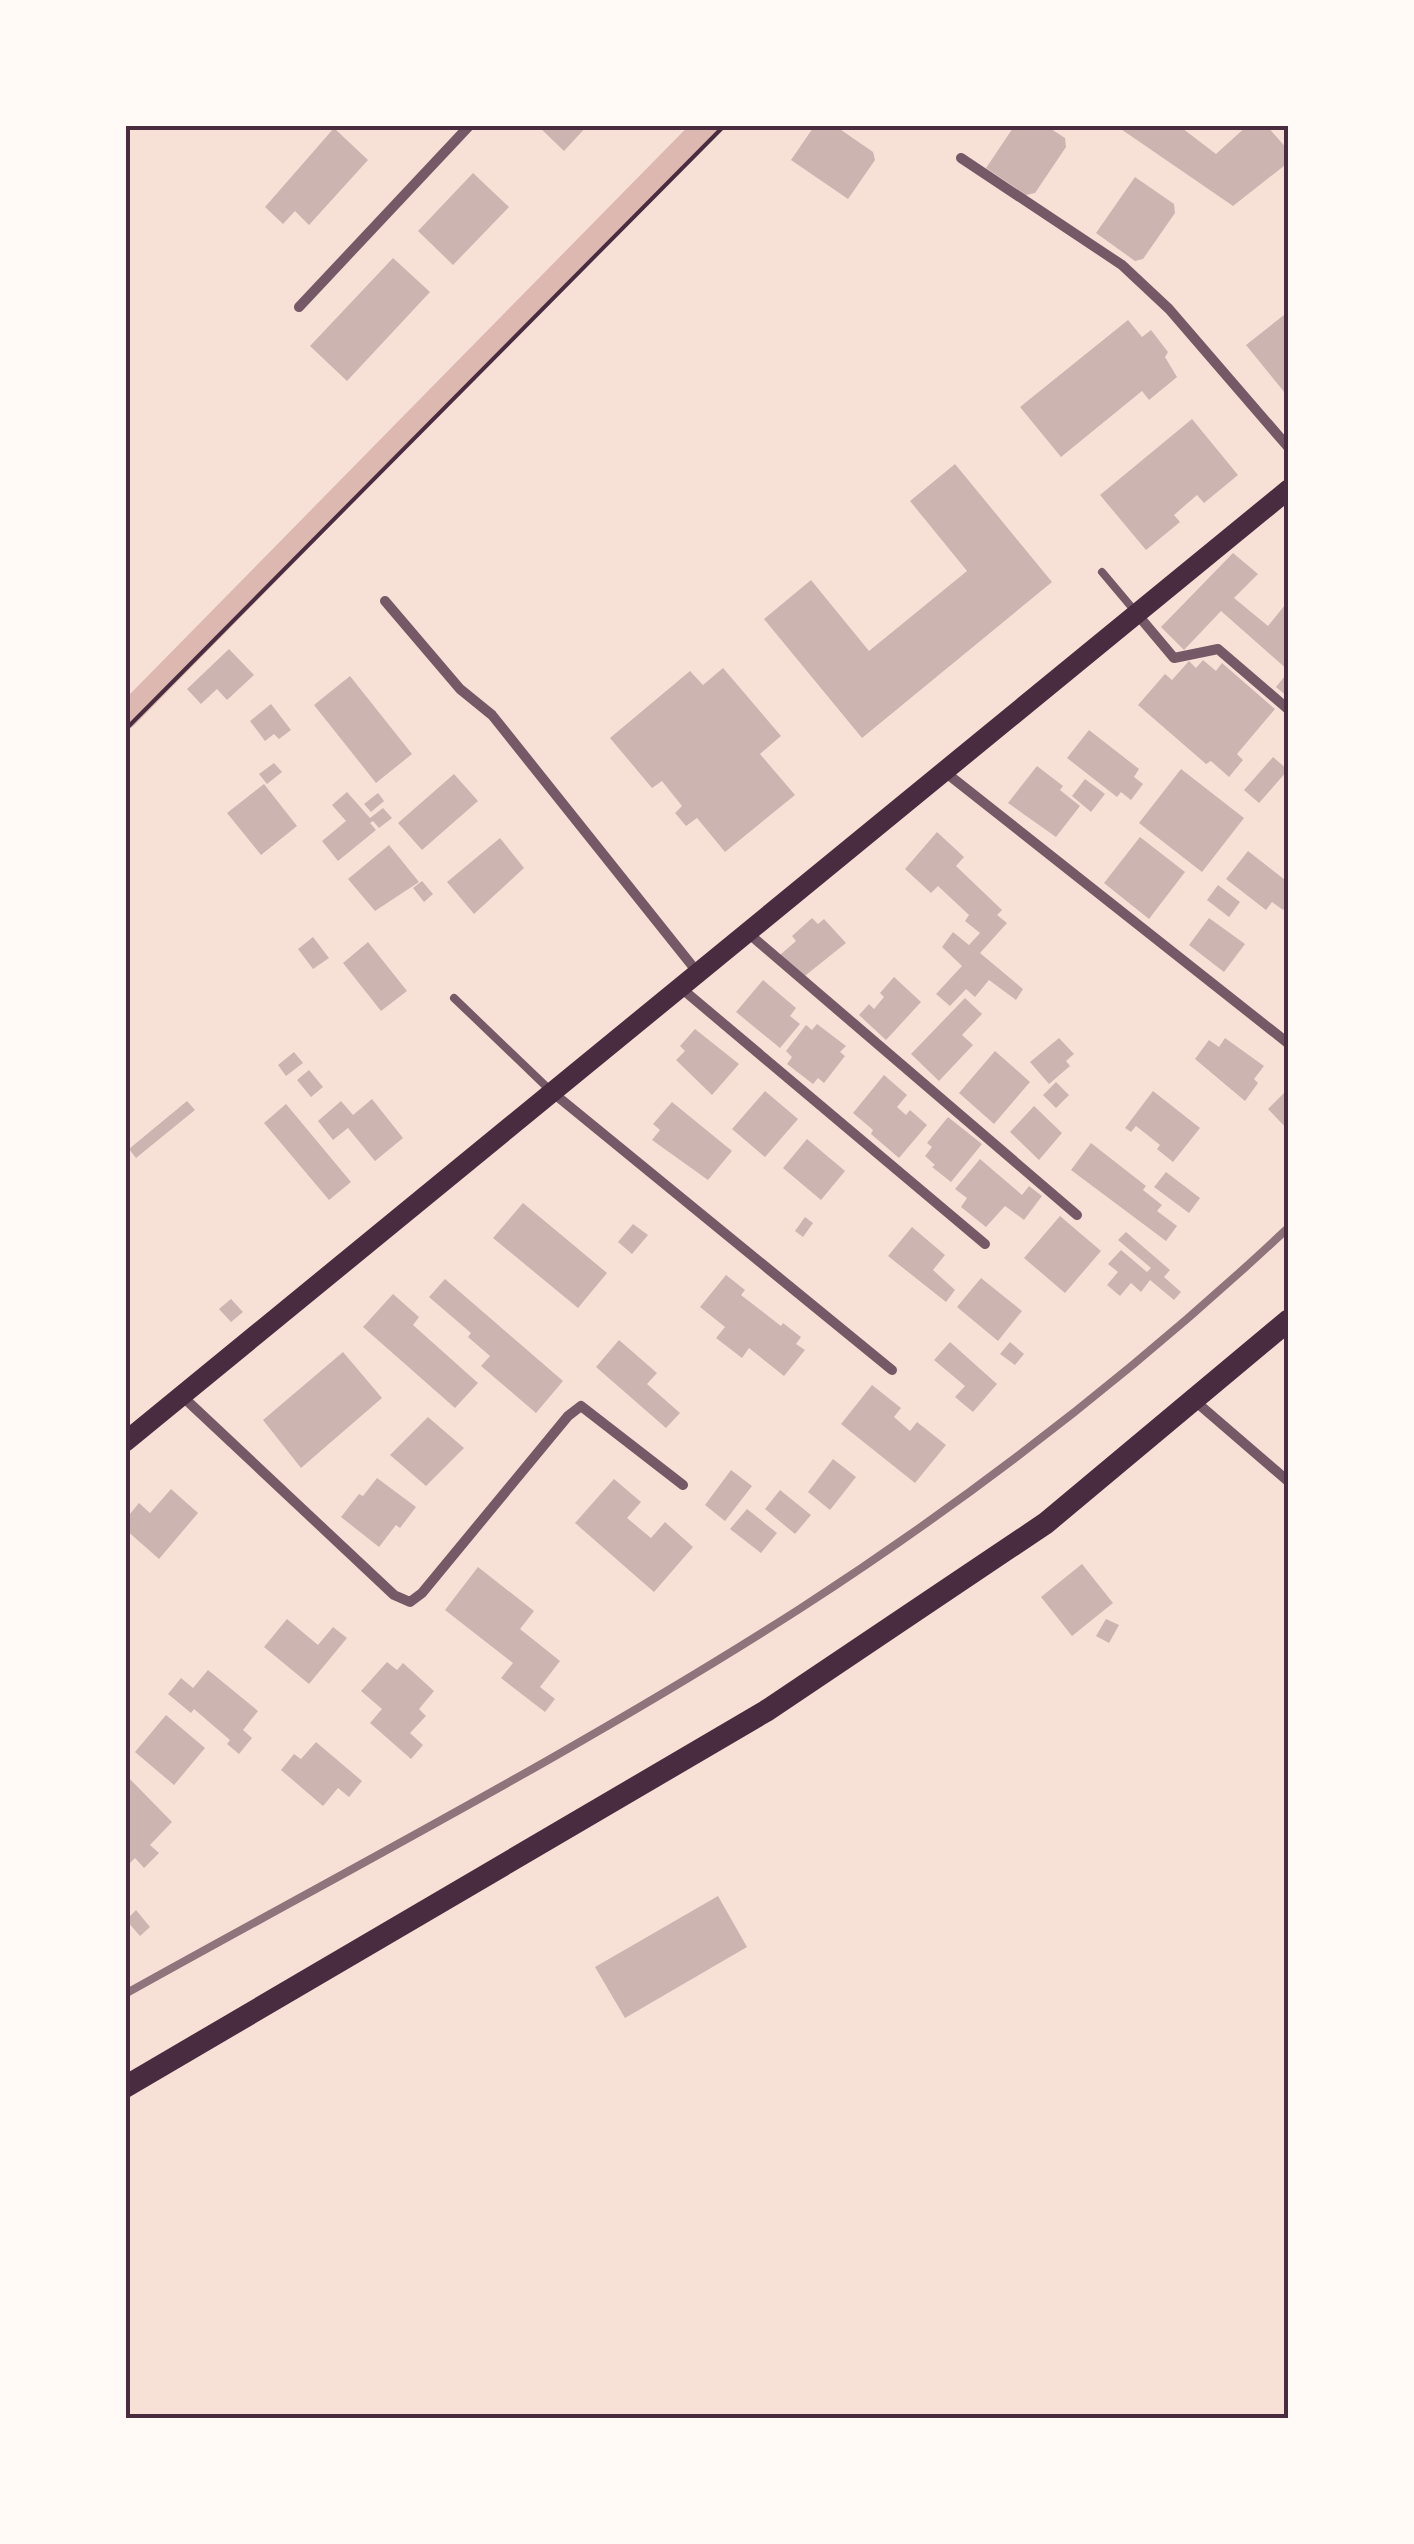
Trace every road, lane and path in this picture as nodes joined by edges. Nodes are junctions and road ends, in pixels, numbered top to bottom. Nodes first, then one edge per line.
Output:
1 (470, 125) edge
2 (725, 125) edge
3 (962, 158) dead end
4 (299, 308) dead end
5 (1289, 448) edge
6 (1289, 489) edge
7 (1102, 572) dead end
8 (386, 601) dead end
9 (1137, 614) junction
10 (1289, 710) edge
11 (125, 730) edge
12 (944, 772) junction
13 (748, 932) junction
14 (698, 973) junction
15 (681, 988) junction
16 (454, 998) dead end
17 (1289, 1044) edge
18 (552, 1092) junction
19 (1077, 1215) dead end
20 (985, 1244) dead end
21 (1289, 1320) edge
22 (892, 1370) dead end
23 (182, 1396) junction
24 (1193, 1400) junction
25 (125, 1442) edge
26 (1289, 1482) edge
27 (683, 1486) dead end
28 (125, 2087) edge

1 - 4 street
2 - 11 path
3 - 5 street
6 - 9 main road
7 - 9 lane
8 - 14 street
9 - 10 street
9 - 12 main road
12 - 13 main road
12 - 17 street
13 - 14 main road
13 - 19 street
14 - 15 main road
15 - 18 main road
15 - 20 street
16 - 18 lane
18 - 22 street
18 - 23 main road
21 - 24 main road
23 - 25 main road
23 - 27 street
24 - 26 street
24 - 28 main road

